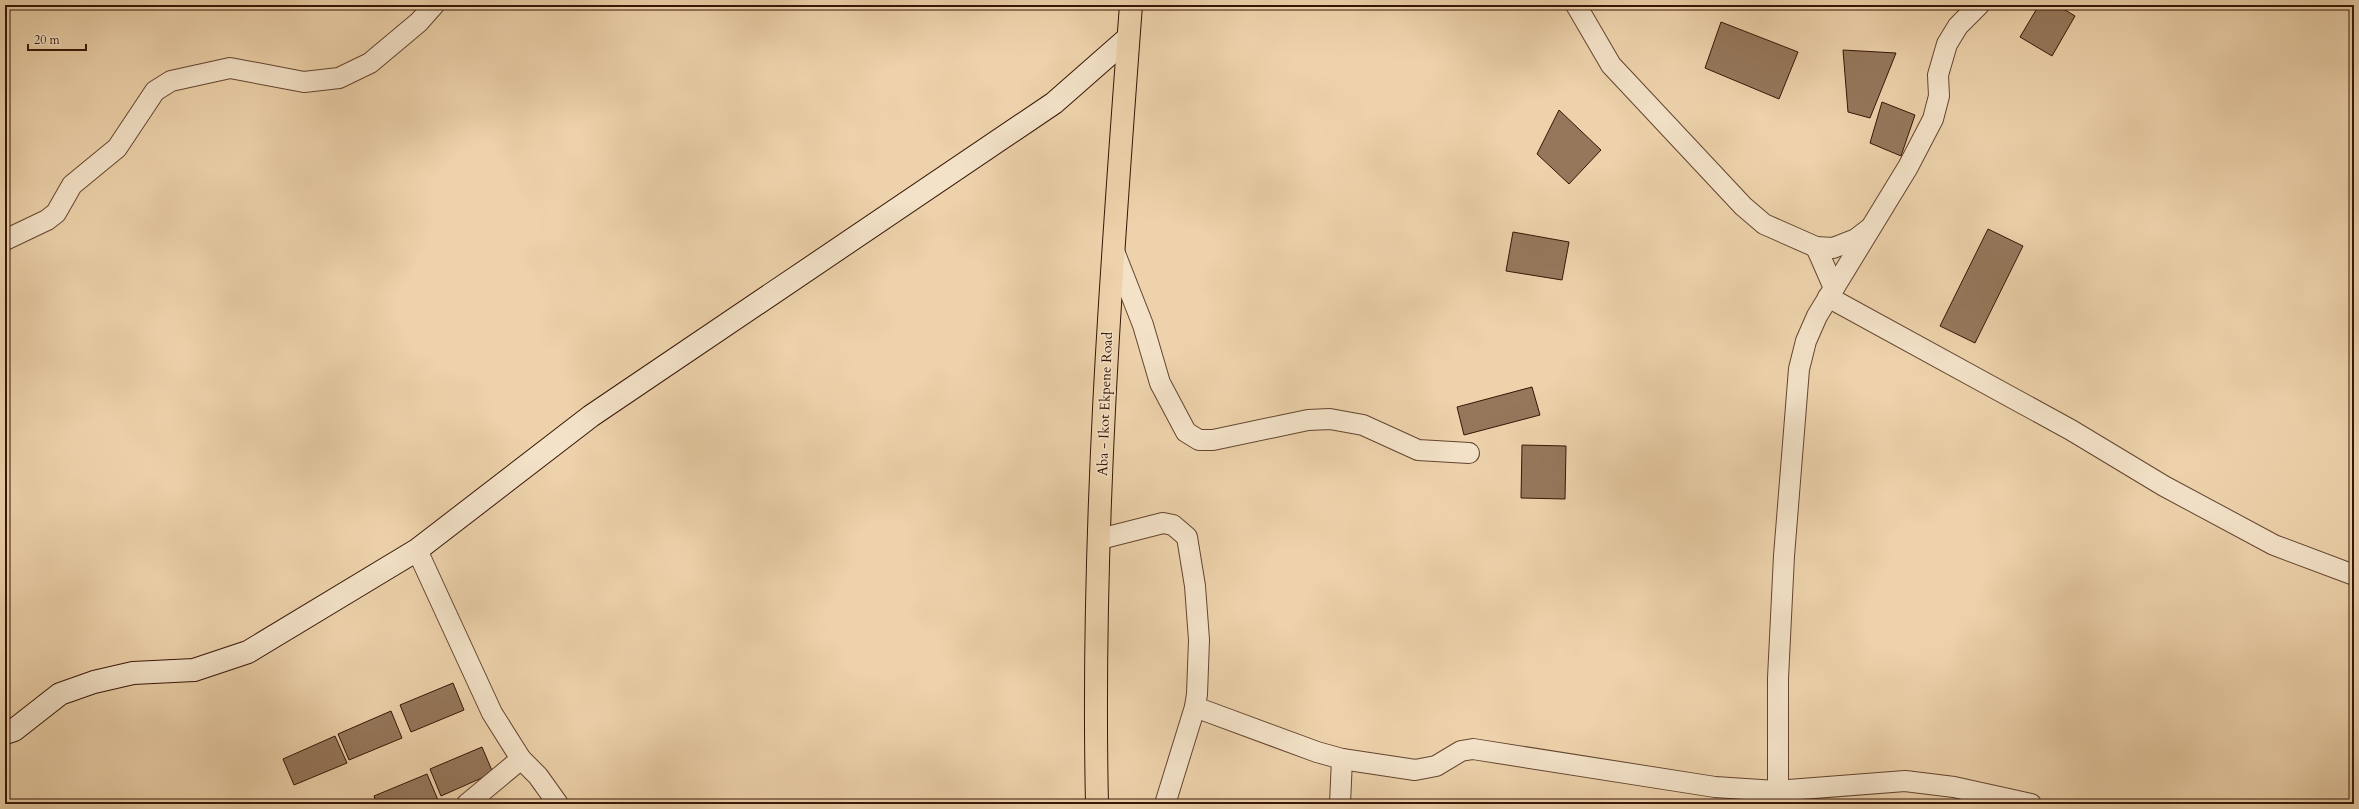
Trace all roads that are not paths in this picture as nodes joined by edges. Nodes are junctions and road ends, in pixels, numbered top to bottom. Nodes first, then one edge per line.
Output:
1 (434, 5) edge
2 (1131, 5) edge
3 (1576, 5) edge
4 (1979, 5) edge
5 (1128, 38) junction
6 (1871, 228) junction
7 (5, 240) edge
8 (1816, 248) junction
9 (1114, 251) junction
10 (1831, 292) junction
11 (1469, 453) dead end
12 (1100, 539) junction
13 (417, 550) junction
14 (2354, 575) edge
15 (1195, 707) junction
16 (5, 733) edge
17 (521, 759) junction
18 (1342, 759) junction
19 (1777, 798) edge
20 (467, 804) edge
21 (558, 804) edge
22 (1097, 804) edge
23 (1165, 804) edge
24 (1340, 804) edge
25 (2031, 804) edge

1 - 7 street
2 - 5 highway, Aba - Ikot Ekpene Road
3 - 8 street
4 - 6 street
5 - 9 highway, Aba - Ikot Ekpene Road
5 - 13 street
6 - 8 street
6 - 10 street
8 - 10 street
9 - 11 street
9 - 12 highway, Aba - Ikot Ekpene Road
10 - 14 street
10 - 19 street
12 - 15 street
12 - 22 highway, Aba - Ikot Ekpene Road
13 - 16 street
13 - 17 street
15 - 18 street
15 - 23 street
17 - 20 street
17 - 21 street
18 - 19 street
18 - 24 street
19 - 25 street

